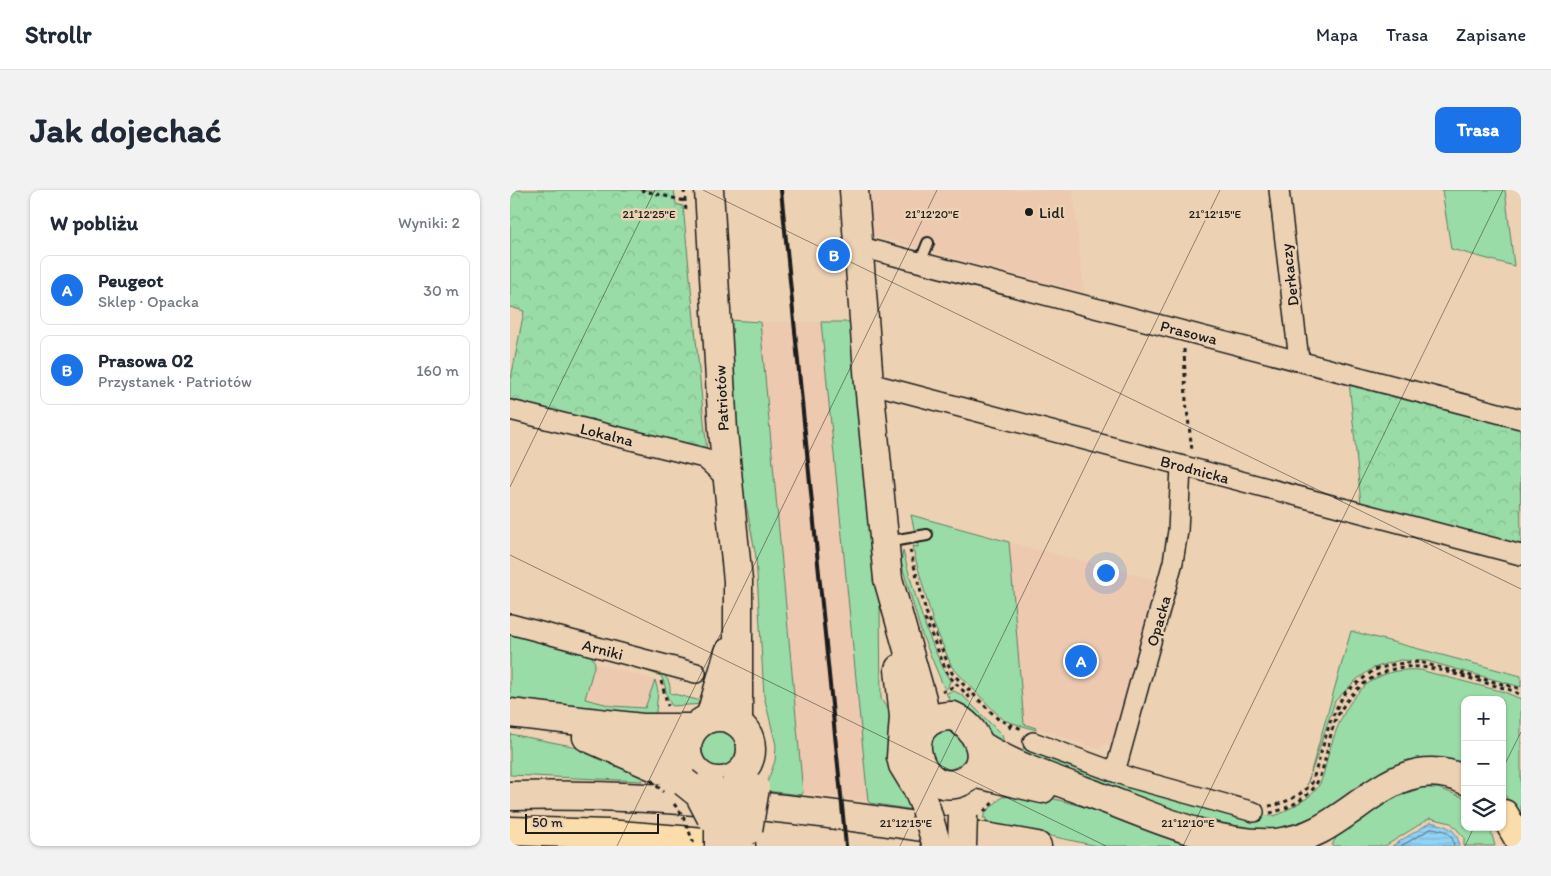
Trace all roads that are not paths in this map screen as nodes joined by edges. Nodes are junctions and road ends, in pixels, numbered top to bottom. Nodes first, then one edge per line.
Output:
1 (710, 190) edge
2 (846, 190) edge
3 (854, 190) edge
4 (1278, 190) edge
5 (856, 235) junction
6 (928, 243) dead end
7 (920, 262) junction
8 (1299, 360) junction
9 (868, 383) junction
10 (510, 410) edge
11 (1521, 419) edge
12 (723, 431) junction
13 (704, 458) junction
14 (1185, 467) junction
15 (727, 479) junction
16 (927, 535) dead end
17 (899, 543) junction
18 (1521, 555) edge
19 (738, 605) junction
20 (895, 608) junction
21 (510, 624) edge
22 (696, 673) dead end
23 (510, 713) edge
24 (953, 716) junction
25 (510, 719) edge
26 (738, 722) junction
27 (702, 723) junction
28 (926, 724) junction
29 (1030, 736) road end
30 (587, 737) junction
31 (980, 745) junction
32 (1115, 772) junction
33 (970, 776) junction
34 (716, 779) junction
35 (1461, 779) edge
36 (937, 781) junction
37 (510, 796) edge
38 (1261, 809) road end
39 (959, 810) junction
40 (1506, 818) edge
41 (1176, 826) junction
42 (510, 831) edge
43 (1505, 831) edge
44 (725, 841) edge
45 (1521, 843) edge
46 (748, 846) edge
47 (937, 846) edge
48 (951, 846) edge
49 (962, 846) edge
50 (1037, 846) edge
51 (1506, 846) edge

1 - 12 main road, Patriotów
2 - 5 main road
3 - 5 main road
4 - 8 street, Derkaczy
5 - 7 street, Prasowa
5 - 9 main road
6 - 7 lane
7 - 8 street, Prasowa
8 - 11 street, Prasowa
9 - 14 street, Brodnicka
9 - 17 main road
10 - 13 street, Lokalna
12 - 13 street
12 - 15 main road, Patriotów
13 - 15 street, Lokalna
14 - 18 street, Brodnicka
14 - 32 street, Opacka
15 - 19 main road, Patriotów
16 - 17 lane
17 - 20 main road
19 - 26 main road, Patriotów
19 - 27 main road, Patriotów
19 - 34 main road
20 - 24 main road
20 - 28 main road
20 - 39 main road
21 - 22 street, Arniki
23 - 27 main road
24 - 28 main road
24 - 31 main road
25 - 30 main road
26 - 27 main road
26 - 34 main road
27 - 34 main road
28 - 36 main road
29 - 32 street
30 - 34 main road
30 - 34 main road
31 - 33 main road
31 - 41 main road
32 - 38 street
33 - 36 main road
33 - 39 main road
33 - 41 main road
34 - 44 main road, bridge
34 - 46 main road, bridge
35 - 41 main road
36 - 39 main road
37 - 50 main road
39 - 47 main road, bridge
39 - 48 main road
39 - 49 main road, bridge
40 - 45 highway
42 - 46 highway
43 - 51 main road

